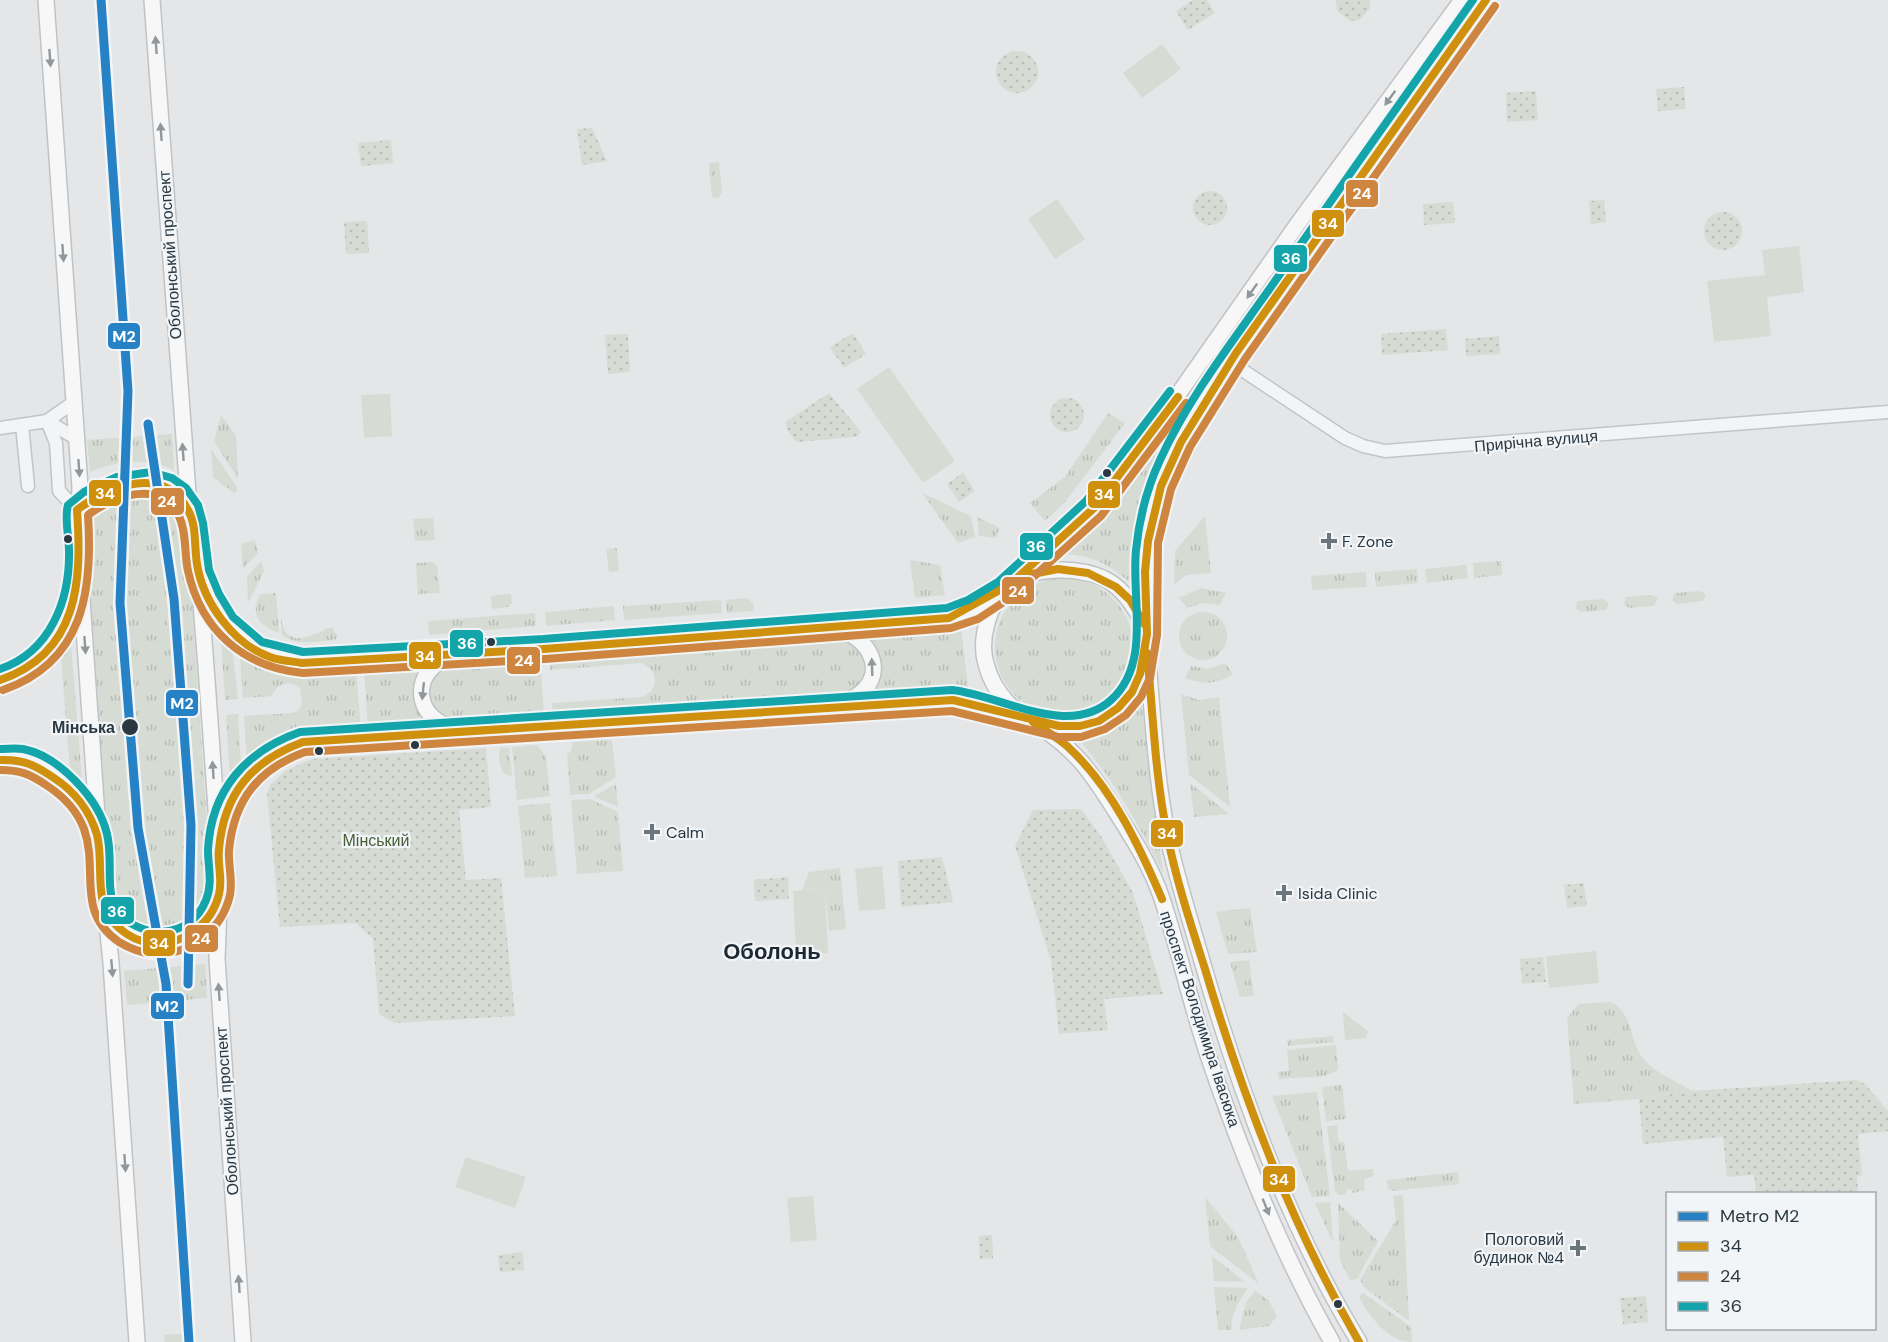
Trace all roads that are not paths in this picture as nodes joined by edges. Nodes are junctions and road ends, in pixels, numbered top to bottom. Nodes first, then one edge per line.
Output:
1 (46, 0) edge
2 (152, 0) edge
3 (1462, 0) edge
4 (1486, 0) edge
5 (1212, 350) junction
6 (1231, 362) junction
7 (74, 402) junction
8 (1888, 412) edge
9 (46, 422) junction
10 (22, 425) junction
11 (0, 428) edge
12 (77, 439) junction
13 (28, 486) dead end
14 (77, 510) junction
15 (189, 510) junction
16 (80, 566) junction
17 (199, 572) junction
18 (1008, 586) junction
19 (1145, 625) junction
20 (832, 628) junction
21 (1147, 653) junction
22 (461, 654) junction
23 (0, 680) edge
24 (837, 707) junction
25 (1019, 714) junction
26 (1033, 722) junction
27 (474, 732) junction
28 (0, 760) edge
29 (99, 846) junction
30 (219, 850) junction
31 (221, 881) junction
32 (104, 910) junction
33 (137, 1342) edge
34 (243, 1342) edge
35 (1332, 1342) edge
36 (1359, 1342) edge

1 -> 7 main road
15 -> 2 main road, Оболонський проспект
3 -> 5 main road
4 - 6 main road
5 - 6 street, Прирічна вулиця
5 - 18 main road
6 - 8 street, Прирічна вулиця
6 - 19 main road
7 - 9 street
7 - 12 main road
9 - 10 street
9 - 12 street
9 - 14 street
10 - 11 street
10 - 13 street
12 -> 14 main road
14 - 15 main road
14 - 16 main road
15 - 17 main road, Оболонський проспект
16 - 23 main road
16 -> 29 main road
17 - 22 main road
30 -> 17 main road
18 - 19 main road
18 - 20 main road
18 - 25 main road
19 - 21 main road
20 - 22 main road
24 -> 20 main road
21 - 26 main road
21 - 36 main road, проспект Володимира Івасюка
22 -> 27 main road
24 - 25 main road
24 - 27 main road
25 - 26 main road
26 -> 35 main road, проспект Володимира Івасюка
27 - 30 main road
28 - 29 main road
29 - 32 main road
30 - 31 main road
31 - 32 main road
34 -> 31 main road, Оболонський проспект
32 -> 33 main road

